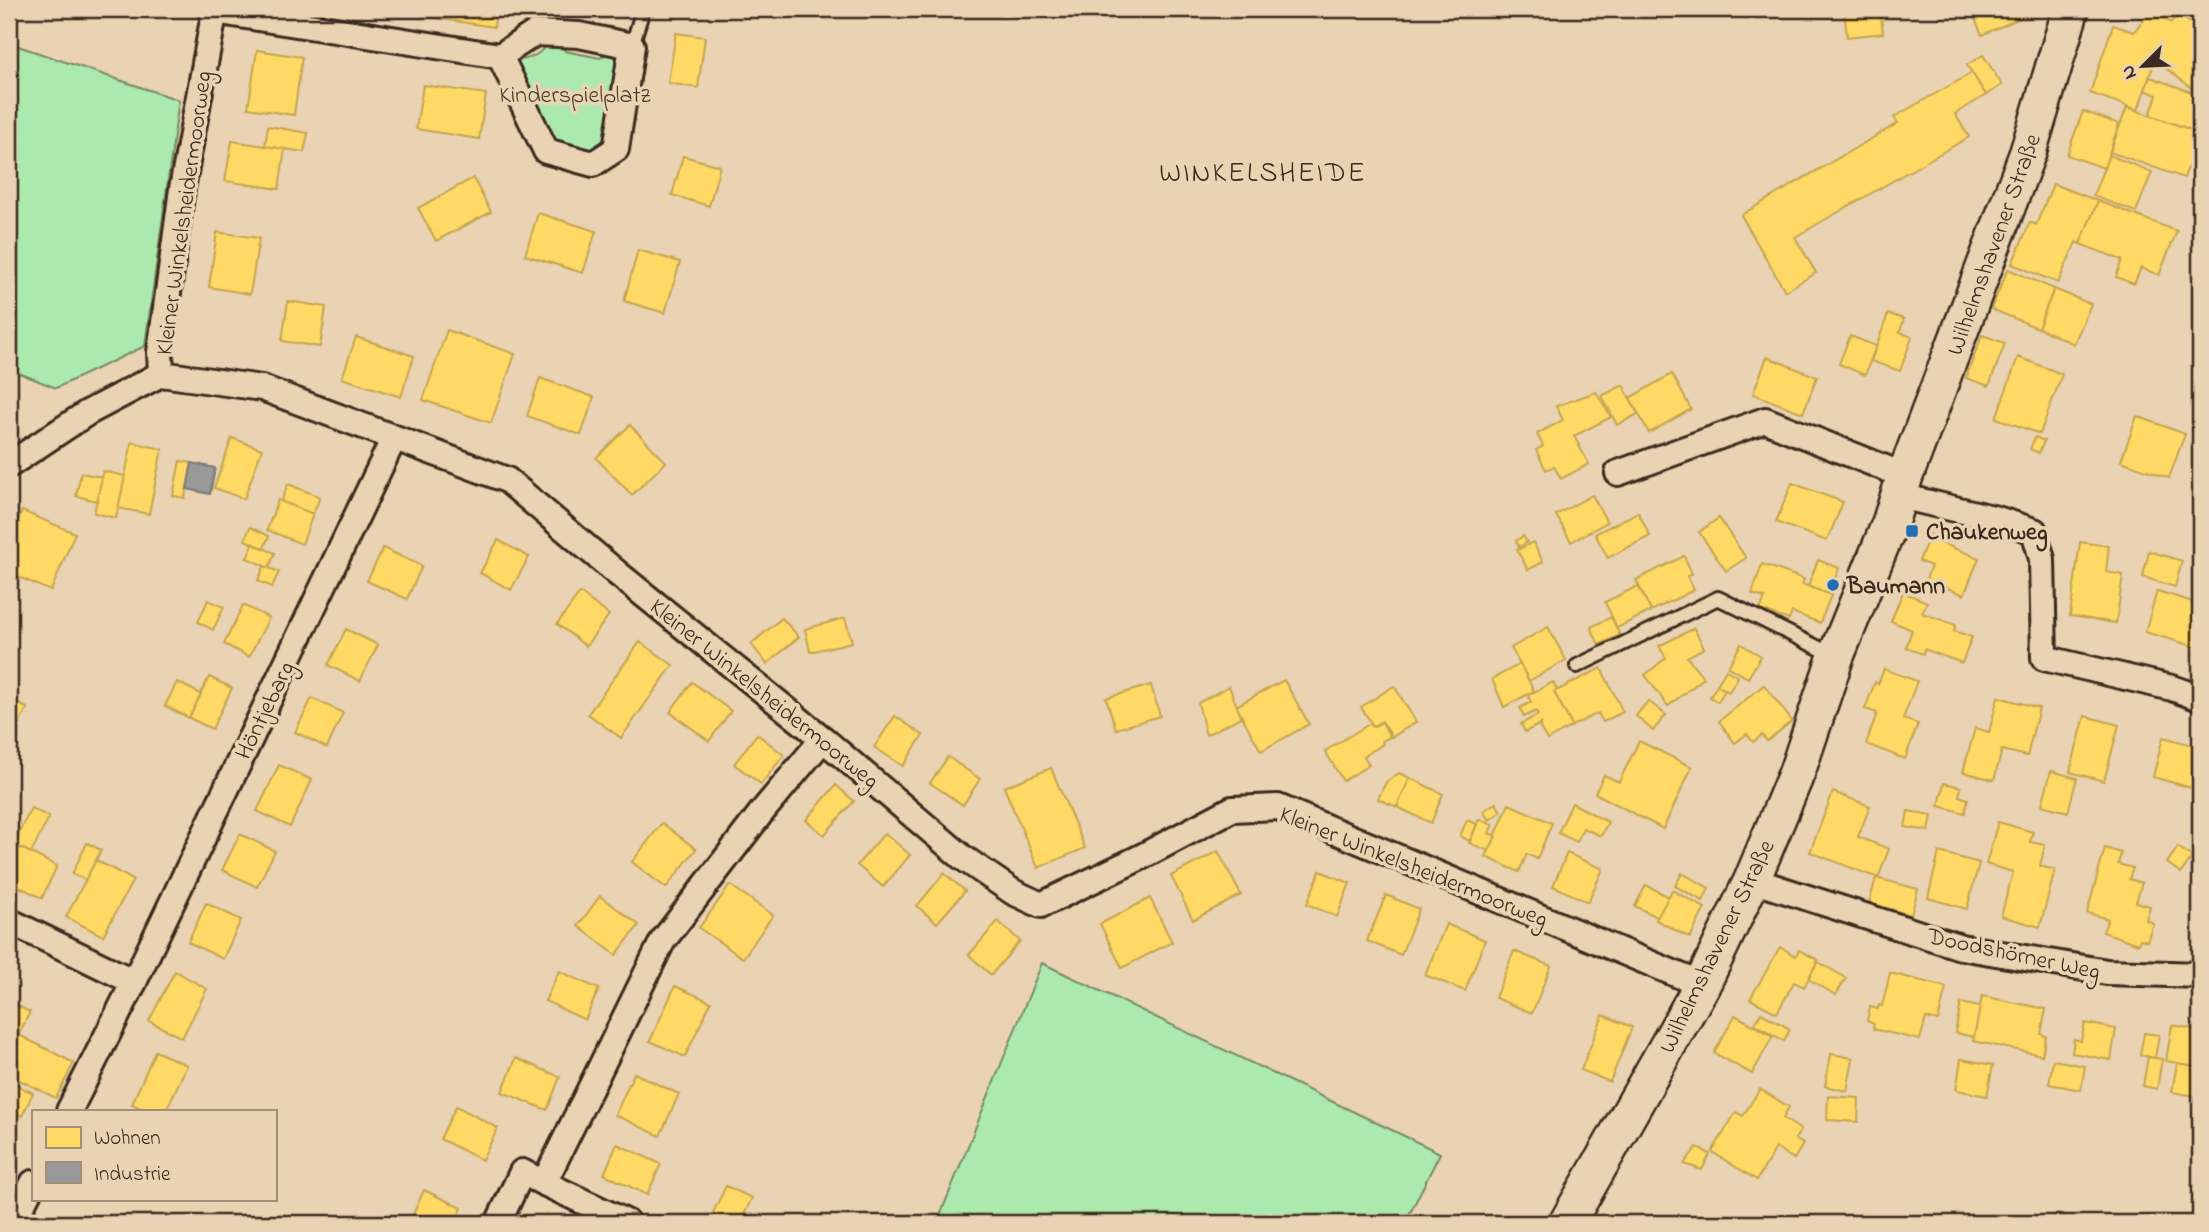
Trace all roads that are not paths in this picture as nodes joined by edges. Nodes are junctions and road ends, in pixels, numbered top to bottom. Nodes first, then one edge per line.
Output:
1 (643, 9) edge
2 (2071, 9) edge
3 (214, 10) edge
4 (632, 46) junction
5 (500, 56) junction
6 (161, 374) junction
7 (394, 438) junction
8 (9, 465) edge
9 (1618, 473) dead end
10 (1903, 486) junction
11 (1836, 656) junction
12 (1577, 666) dead end
13 (2200, 698) edge
14 (823, 739) junction
15 (1752, 880) junction
16 (9, 921) edge
17 (2200, 975) edge
18 (134, 982) junction
19 (1702, 985) junction
20 (70, 1110) edge
21 (544, 1183) junction
22 (32, 1184) edge
23 (13, 1223) edge
24 (498, 1223) edge
25 (628, 1223) edge
26 (1567, 1223) edge

1 - 4 lane
2 - 10 street, Wilhelmshavener Straße
3 - 5 street
3 - 6 street, Kleiner Winkelsheidermoorweg
4 - 5 street
4 - 5 street
6 - 7 street, Kleiner Winkelsheidermoorweg
6 - 8 street
7 - 14 street, Kleiner Winkelsheidermoorweg
7 - 18 street, Höntjebarg
9 - 10 street
10 - 11 street, Wilhelmshavener Straße
10 - 13 street
11 - 12 lane
11 - 15 street, Wilhelmshavener Straße
14 - 19 street, Kleiner Winkelsheidermoorweg
14 - 21 street
15 - 17 street, Doodshörner Weg
15 - 19 street, Wilhelmshavener Straße
16 - 18 street
18 - 20 street, Höntjebarg
19 - 26 street, Wilhelmshavener Straße
21 - 24 street
21 - 25 street
22 - 23 street

